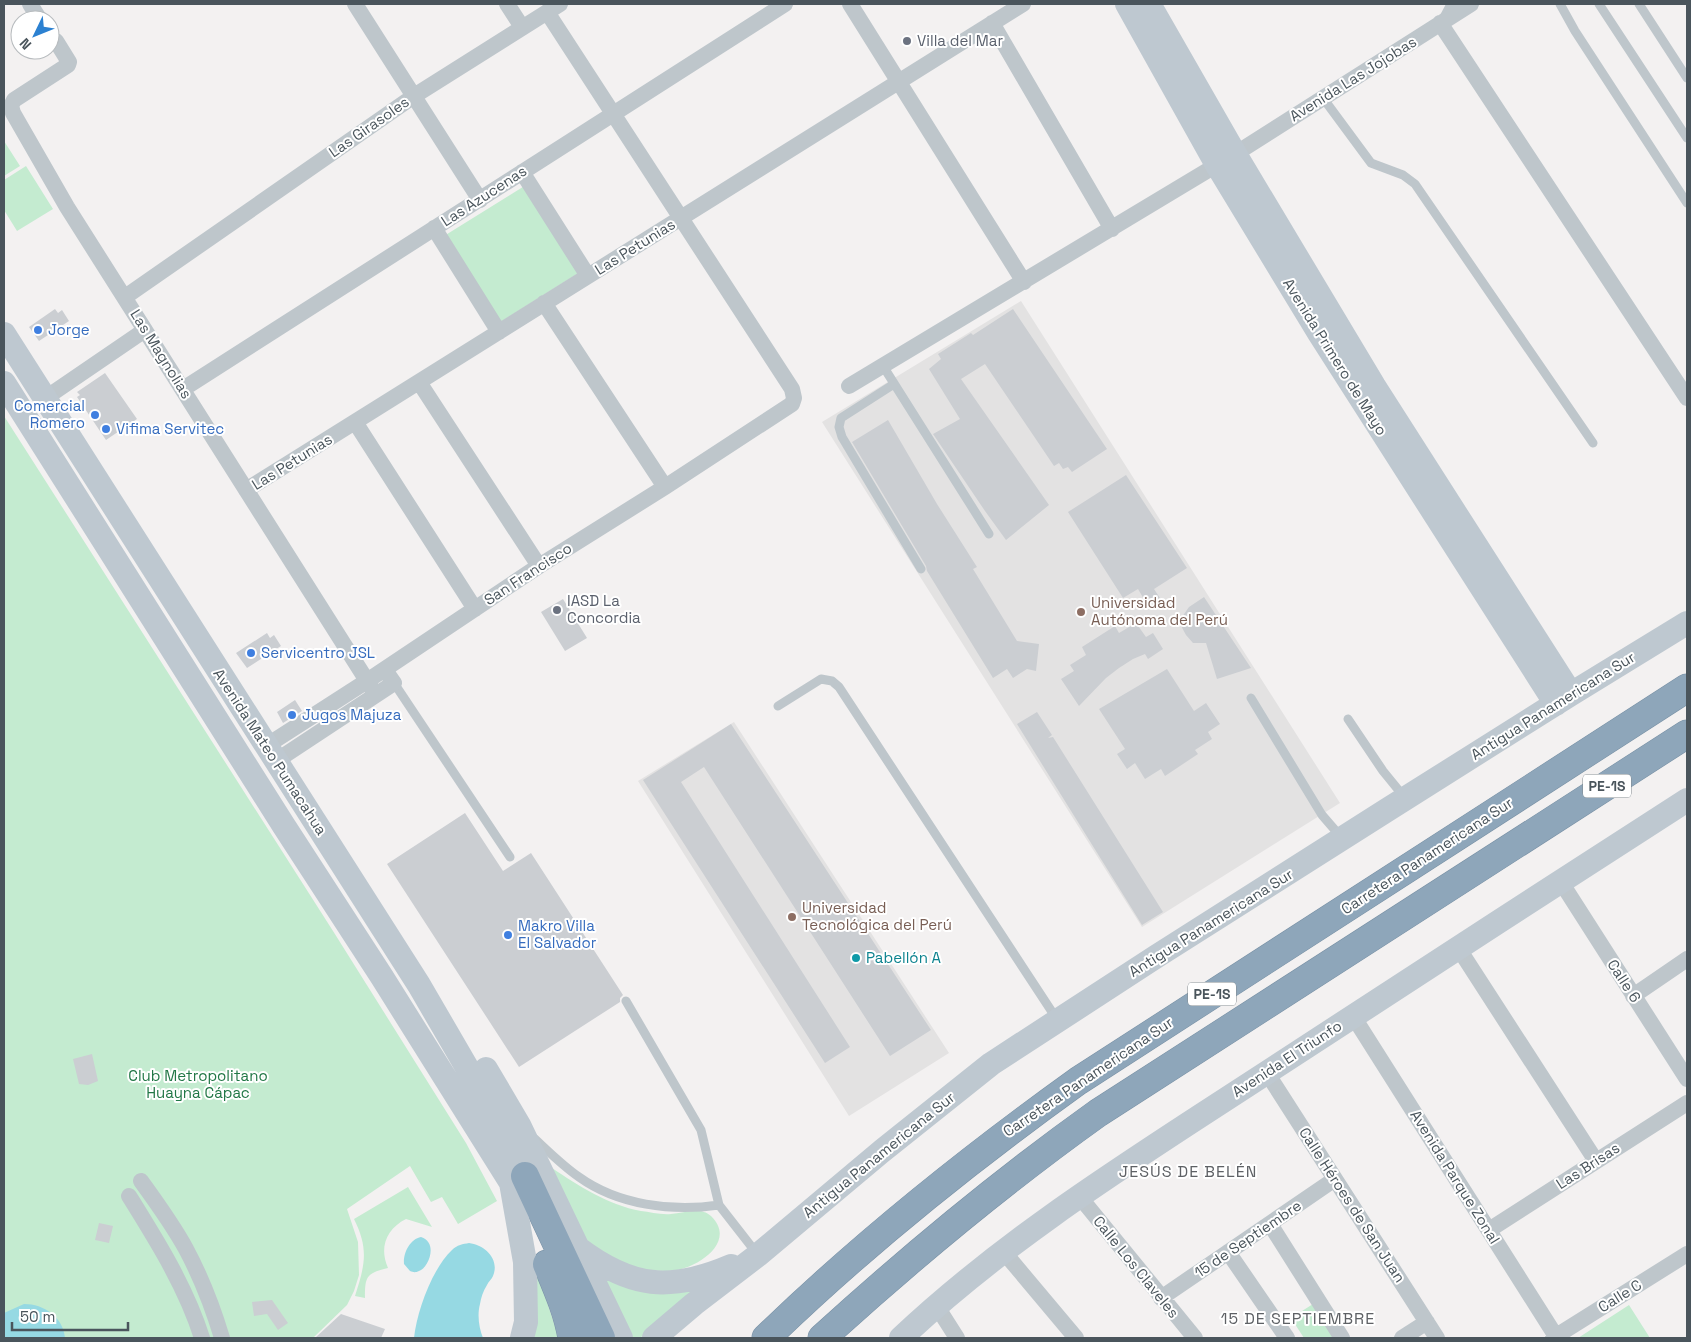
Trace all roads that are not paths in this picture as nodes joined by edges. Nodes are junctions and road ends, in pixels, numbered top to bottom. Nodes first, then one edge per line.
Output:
1 (355, 4) edge
2 (507, 4) edge
3 (786, 4) edge
4 (850, 4) edge
5 (1023, 4) edge
6 (1127, 4) edge
7 (1149, 4) edge
8 (1451, 4) edge
9 (1471, 4) edge
10 (1558, 4) edge
11 (1599, 4) edge
12 (1639, 4) edge
13 (553, 8) edge
14 (992, 23) junction
15 (1440, 23) junction
16 (522, 27) junction
17 (60, 48) edge
18 (1687, 78) edge
19 (898, 82) junction
20 (414, 96) junction
21 (1323, 98) junction
22 (613, 114) junction
23 (1687, 138) edge
24 (1226, 160) junction
25 (522, 172) junction
26 (480, 200) junction
27 (1687, 203) edge
28 (680, 219) junction
29 (434, 228) junction
30 (1112, 228) junction
31 (588, 276) junction
32 (1024, 282) junction
33 (125, 297) junction
34 (544, 303) junction
35 (145, 330) junction
36 (499, 332) junction
37 (4, 334) edge
38 (883, 366) junction
39 (419, 382) junction
40 (4, 383) edge
41 (894, 384) junction
42 (849, 386) dead end
43 (183, 389) junction
44 (1687, 398) edge
45 (44, 399) junction
46 (355, 422) junction
47 (1593, 443) dead end
48 (665, 487) junction
49 (246, 490) junction
50 (989, 534) dead end
51 (539, 566) junction
52 (921, 569) dead end
53 (475, 609) junction
54 (1687, 623) edge
55 (390, 676) junction
56 (372, 688) junction
57 (1687, 688) edge
58 (1250, 698) dead end
59 (1563, 699) junction
60 (778, 706) dead end
61 (1348, 719) dead end
62 (1687, 734) edge
63 (271, 754) junction
64 (1406, 799) junction
65 (1687, 800) edge
66 (1343, 840) junction
67 (336, 855) junction
68 (510, 858) dead end
69 (1560, 882) junction
70 (1458, 949) junction
71 (1687, 959) edge
72 (1633, 996) junction
73 (626, 1001) dead end
74 (1353, 1016) junction
75 (1058, 1021) junction
76 (1267, 1073) junction
77 (1687, 1080) edge
78 (1687, 1103) edge
79 (520, 1125) junction
80 (1596, 1161) junction
81 (1335, 1179) junction
82 (518, 1180) junction
83 (141, 1181) dead end
84 (129, 1196) dead end
85 (1079, 1196) junction
86 (719, 1205) junction
87 (1270, 1224) junction
88 (1489, 1230) junction
89 (577, 1247) junction
90 (1003, 1251) junction
91 (1228, 1252) junction
92 (1687, 1254) edge
93 (758, 1255) junction
94 (567, 1288) junction
95 (1161, 1298) junction
96 (936, 1305) junction
97 (1427, 1322) junction
98 (202, 1338) edge
99 (222, 1338) edge
100 (522, 1338) edge
101 (572, 1338) edge
102 (601, 1338) edge
103 (621, 1338) edge
104 (654, 1338) edge
105 (676, 1338) edge
106 (766, 1338) edge
107 (822, 1338) edge
108 (901, 1338) edge
109 (957, 1338) edge
110 (1076, 1338) edge
111 (1194, 1338) edge
112 (1287, 1338) edge
113 (1342, 1338) edge
114 (1402, 1338) edge
115 (1437, 1338) edge
116 (1556, 1338) edge

1 - 20 street
2 - 16 street
3 - 22 street, Las Azucenas
4 - 19 street
5 - 14 street, Las Petunias
6 - 24 main road, Avenida Primero de Mayo
7 - 24 main road, Avenida Primero de Mayo
8 - 15 lane
9 - 15 street, Avenida Las Jojobas
10 - 27 lane
11 - 23 lane
12 - 18 lane
13 - 16 street, Las Girasoles
13 - 22 street
14 - 19 street, Las Petunias
14 - 30 street
15 - 21 street, Avenida Las Jojobas
15 - 44 street
16 - 20 street, Las Girasoles
17 - 33 street, Las Magnolias
19 - 28 street, Las Petunias
19 - 32 street
20 - 26 street
20 - 33 street, Las Girasoles
21 - 24 street, Avenida Las Jojobas
21 - 47 lane
22 - 25 street, Las Azucenas
22 - 28 street
24 - 30 street, Avenida Las Jojobas
24 - 59 main road, Avenida Primero de Mayo
25 - 26 street, Las Azucenas
25 - 31 street
26 - 29 street, Las Azucenas
28 - 31 street, Las Petunias
28 - 48 street, San Francisco
29 - 36 street
29 - 43 street, Las Azucenas
30 - 32 street, Avenida Las Jojobas
31 - 34 street, Las Petunias
32 - 38 street, Avenida Las Jojobas
33 - 35 street, Las Magnolias
34 - 36 street, Las Petunias
34 - 48 street
35 - 43 street, Las Magnolias
35 - 45 street
36 - 39 street, Las Petunias
37 - 45 main road, Avenida Mateo Pumacahua
38 - 41 lane
38 - 42 street, Avenida Las Jojobas
39 - 46 street, Las Petunias
39 - 51 street
40 - 82 main road, Avenida Mateo Pumacahua
41 - 50 lane
41 - 52 lane
43 - 49 street, Las Magnolias
45 - 63 main road, Avenida Mateo Pumacahua
46 - 49 street, Las Petunias
46 - 53 street
48 - 51 street, San Francisco
49 - 56 street, Las Magnolias
51 - 53 street, San Francisco
53 - 55 street, San Francisco
54 - 59 main road, Antigua Panamericana Sur
55 - 56 street, San Francisco
55 - 68 lane
56 - 63 street, San Francisco
57 - 106 highway, Carretera Panamericana Sur / PE-1S
58 - 66 lane
59 - 64 main road, Antigua Panamericana Sur
60 - 75 lane
61 - 64 lane
62 - 107 highway, PE-1S
63 - 67 main road, Avenida Mateo Pumacahua
64 - 66 main road, Antigua Panamericana Sur
65 - 69 main road, Avenida El Triunfo
66 - 75 main road, Antigua Panamericana Sur
67 - 79 main road
67 - 82 main road, Avenida Mateo Pumacahua
69 - 70 main road, Avenida El Triunfo
69 - 72 street, Calle 6
70 - 74 main road, Avenida El Triunfo
70 - 80 street
71 - 72 street
72 - 77 street, Calle 6
73 - 86 lane
74 - 76 main road, Avenida El Triunfo
74 - 88 street, Avenida Parque Zonal
75 - 93 main road, Antigua Panamericana Sur
76 - 81 street, Calle Héroes de San Juan
76 - 85 main road, Avenida El Triunfo
78 - 80 street, Las Brisas
79 - 86 lane
79 - 89 main road
80 - 88 street, Las Brisas
81 - 87 street, 15 de Septiembre
81 - 97 street, Calle Héroes de San Juan
82 - 94 highway
82 - 100 main road
83 - 99 street
84 - 98 street
85 - 90 main road, Avenida El Triunfo
85 - 95 street, Calle Los Claveles
86 - 93 lane
87 - 91 street, 15 de Septiembre
87 - 113 street
88 - 116 street, Avenida Parque Zonal
89 - 93 main road
89 - 103 main road
90 - 96 main road, Avenida El Triunfo
90 - 110 street
91 - 95 street, 15 de Septiembre
91 - 112 street
92 - 116 street, Calle C
93 - 104 main road, Antigua Panamericana Sur
93 - 105 main road, Antigua Panamericana Sur
94 - 101 highway
94 - 102 highway
95 - 111 street, Calle Los Claveles
96 - 108 main road, Avenida El Triunfo
96 - 109 street
97 - 114 street
97 - 115 street, Calle Héroes de San Juan

